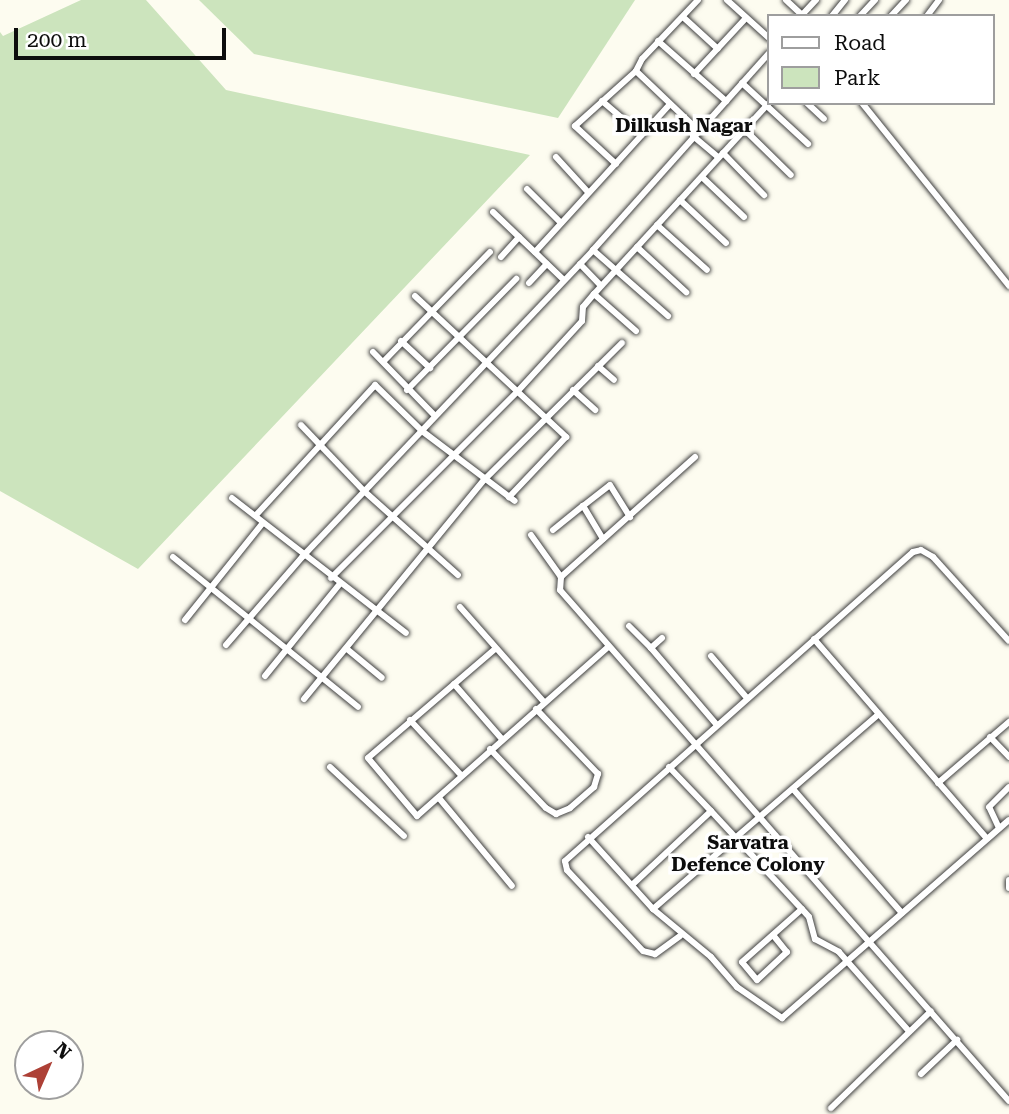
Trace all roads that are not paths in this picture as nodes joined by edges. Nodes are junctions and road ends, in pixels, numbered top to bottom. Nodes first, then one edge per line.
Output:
1 (698, 0) edge
2 (727, 0) edge
3 (786, 0) edge
4 (816, 0) edge
5 (845, 0) edge
6 (875, 0) edge
7 (906, 0) edge
8 (800, 14) edge
9 (804, 14) edge
10 (834, 14) edge
11 (862, 14) edge
12 (893, 14) edge
13 (683, 17) junction
14 (747, 18) junction
15 (768, 37) edge
16 (658, 41) junction
17 (719, 48) junction
18 (768, 53) edge
19 (636, 71) junction
20 (694, 74) junction
21 (742, 83) junction
22 (602, 101) junction
23 (726, 101) junction
24 (670, 104) junction
25 (768, 104) edge
26 (769, 105) edge
27 (809, 105) edge
28 (864, 105) edge
29 (824, 119) dead end
30 (745, 130) junction
31 (696, 133) junction
32 (642, 135) junction
33 (808, 144) dead end
34 (721, 155) junction
35 (556, 157) dead end
36 (616, 164) junction
37 (791, 175) dead end
38 (702, 177) junction
39 (527, 189) dead end
40 (588, 192) junction
41 (764, 195) dead end
42 (680, 200) junction
43 (493, 212) dead end
44 (744, 217) dead end
45 (561, 223) junction
46 (657, 225) junction
47 (519, 237) junction
48 (726, 243) dead end
49 (637, 247) junction
50 (593, 250) junction
51 (490, 252) dead end
52 (535, 252) junction
53 (501, 257) dead end
54 (547, 264) junction
55 (580, 264) junction
56 (616, 270) junction
57 (707, 270) dead end
58 (516, 279) dead end
59 (564, 280) junction
60 (529, 283) dead end
61 (601, 286) junction
62 (1009, 286) edge
63 (686, 292) dead end
64 (594, 294) junction
65 (415, 296) dead end
66 (431, 312) junction
67 (668, 316) dead end
68 (636, 331) dead end
69 (458, 337) junction
70 (401, 341) junction
71 (622, 343) dead end
72 (373, 352) dead end
73 (383, 361) junction
74 (485, 363) junction
75 (598, 366) junction
76 (430, 368) junction
77 (614, 380) dead end
78 (407, 390) junction
79 (573, 390) junction
80 (517, 392) junction
81 (595, 410) dead end
82 (435, 416) junction
83 (545, 418) junction
84 (301, 425) dead end
85 (422, 431) junction
86 (321, 448) junction
87 (456, 452) junction
88 (695, 457) dead end
89 (485, 478) junction
90 (364, 491) junction
91 (232, 498) dead end
92 (583, 506) junction
93 (257, 514) junction
94 (392, 516) junction
95 (630, 517) junction
96 (262, 524) junction
97 (553, 530) dead end
98 (531, 535) dead end
99 (603, 539) junction
100 (426, 549) junction
101 (303, 556) junction
102 (173, 557) dead end
103 (458, 575) dead end
104 (561, 577) junction
105 (331, 578) junction
106 (339, 585) junction
107 (208, 586) junction
108 (460, 607) dead end
109 (374, 612) junction
110 (248, 617) junction
111 (185, 620) dead end
112 (629, 626) dead end
113 (406, 633) dead end
114 (662, 638) dead end
115 (814, 639) junction
116 (1009, 641) edge
117 (226, 645) dead end
118 (607, 648) junction
119 (651, 648) junction
120 (347, 649) junction
121 (495, 649) junction
122 (285, 650) junction
123 (711, 656) dead end
124 (265, 676) dead end
125 (323, 678) junction
126 (382, 678) dead end
127 (454, 684) junction
128 (747, 698) junction
129 (304, 699) dead end
130 (544, 702) junction
131 (358, 707) dead end
132 (536, 709) junction
133 (879, 714) junction
134 (410, 720) junction
135 (717, 725) junction
136 (1008, 725) edge
137 (990, 737) junction
138 (501, 738) junction
139 (695, 745) junction
140 (491, 749) junction
141 (1009, 757) edge
142 (330, 767) dead end
143 (669, 767) junction
144 (461, 775) junction
145 (938, 783) junction
146 (1009, 788) edge
147 (793, 789) junction
148 (439, 798) junction
149 (711, 811) junction
150 (758, 818) junction
151 (1009, 820) edge
152 (999, 828) junction
153 (404, 836) dead end
154 (738, 836) junction
155 (588, 837) junction
156 (987, 839) junction
157 (1009, 880) edge
158 (632, 885) junction
159 (512, 886) dead end
160 (1009, 888) edge
161 (653, 909) junction
162 (802, 909) junction
163 (902, 913) junction
164 (773, 935) junction
165 (680, 936) junction
166 (869, 943) junction
167 (846, 961) junction
168 (931, 1011) junction
169 (908, 1030) junction
170 (957, 1040) junction
171 (921, 1074) dead end
172 (1009, 1101) edge
173 (831, 1108) dead end

1 - 13 street
2 - 14 street
3 - 8 street
4 - 9 street
5 - 10 street
6 - 11 street
7 - 12 street
13 - 16 street
13 - 17 street
14 - 15 street
14 - 17 street
16 - 19 street
16 - 20 street
17 - 20 street
18 - 21 street
19 - 22 street
19 - 24 street
20 - 23 street
21 - 23 street
21 - 25 street
22 - 32 street
22 - 36 street
23 - 31 street
24 - 31 street
24 - 32 street
25 - 30 street
26 - 33 street
27 - 29 street
28 - 62 street
30 - 34 street
30 - 37 street
31 - 34 street
31 - 50 street
32 - 36 street
34 - 38 street
34 - 41 street
35 - 40 street
36 - 40 street
38 - 42 street
38 - 44 street
39 - 45 street
40 - 45 street
42 - 46 street
42 - 48 street
43 - 47 street
45 - 52 street
46 - 49 street
46 - 57 street
47 - 52 street
47 - 53 street
49 - 56 street
49 - 63 street
50 - 55 street
50 - 56 street
51 - 66 street
52 - 54 street
54 - 59 street
54 - 60 street
55 - 59 street
55 - 61 street
56 - 61 street
56 - 67 street
58 - 69 street
59 - 74 street
61 - 64 street
64 - 68 street
64 - 80 street
65 - 66 street
66 - 69 street
66 - 70 street
69 - 74 street
69 - 76 street
70 - 73 street
70 - 76 street
71 - 75 street
72 - 73 street
73 - 78 street
74 - 80 street
74 - 82 street
75 - 77 street
75 - 79 street
76 - 78 street
78 - 82 street
79 - 81 street
79 - 83 street
80 - 83 street
80 - 87 street
82 - 85 street
83 - 89 street
83 - 89 street
84 - 86 street
85 - 86 street
85 - 87 street
85 - 90 street
86 - 90 street
86 - 93 street
87 - 89 street
87 - 94 street
88 - 95 street
89 - 100 street
90 - 94 street
90 - 101 street
91 - 93 street
92 - 95 street
92 - 97 street
92 - 99 street
93 - 96 street
94 - 100 street
94 - 105 street
95 - 99 street
96 - 101 street
96 - 107 street
98 - 104 street
99 - 104 street
100 - 103 street
100 - 109 street
101 - 105 street
101 - 110 street
102 - 107 street
104 - 118 street
105 - 106 street
106 - 109 street
106 - 122 street
107 - 110 street
107 - 111 street
108 - 121 street
109 - 113 street
109 - 120 street
110 - 117 street
110 - 122 street
112 - 119 street
114 - 119 street
115 - 116 street
115 - 128 street
115 - 133 street
118 - 130 street
118 - 139 street
119 - 135 street
120 - 125 street
120 - 126 street
121 - 127 street
121 - 130 street
122 - 124 street
122 - 125 street
123 - 128 street
125 - 129 street
125 - 131 street
127 - 134 street
127 - 138 street
128 - 135 street
130 - 132 street
132 - 138 street
132 - 140 street
133 - 145 street
133 - 147 street
134 - 144 street
134 - 148 street
135 - 139 street
136 - 137 street
137 - 141 street
137 - 145 street
138 - 140 street
139 - 143 street
139 - 150 street
140 - 144 street
142 - 153 street
143 - 149 street
143 - 155 street
144 - 148 street
145 - 156 street
146 - 152 street
147 - 150 street
147 - 163 street
148 - 159 street
149 - 154 street
149 - 158 street
150 - 154 street
150 - 166 street
151 - 152 street
152 - 156 street
154 - 161 street
154 - 162 street
155 - 158 street
155 - 165 street
156 - 163 street
157 - 160 street
158 - 161 street
161 - 165 street
162 - 164 street
162 - 167 street
163 - 166 street
164 - 164 street
165 - 167 street
166 - 167 street
166 - 168 street
167 - 169 street
168 - 169 street
168 - 170 street
169 - 173 street
170 - 171 street
170 - 172 street

